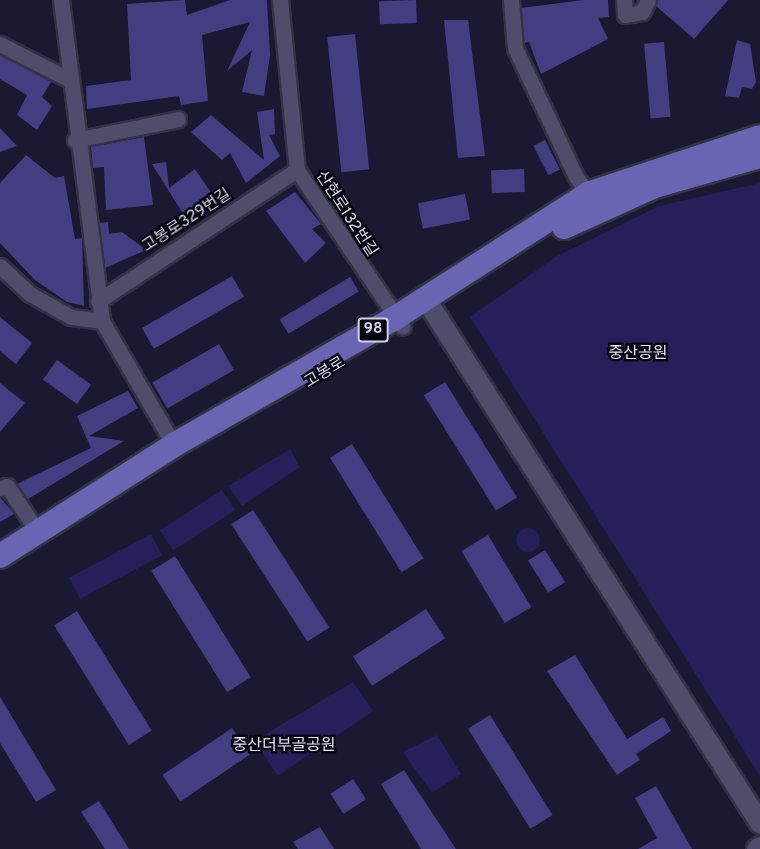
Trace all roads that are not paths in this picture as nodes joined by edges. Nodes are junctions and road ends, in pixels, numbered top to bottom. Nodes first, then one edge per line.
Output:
1 (61, 0) edge
2 (280, 0) edge
3 (511, 0) edge
4 (648, 0) edge
5 (624, 7) edge
6 (0, 44) edge
7 (68, 79) junction
8 (178, 119) dead end
9 (760, 137) edge
10 (75, 140) junction
11 (760, 156) edge
12 (297, 170) junction
13 (588, 194) junction
14 (0, 266) edge
15 (98, 301) junction
16 (430, 304) junction
17 (102, 321) junction
18 (399, 322) junction
19 (174, 445) junction
20 (0, 488) edge
21 (38, 532) junction
22 (0, 555) edge
23 (0, 574) edge
24 (760, 823) edge

1 - 7 street
2 - 12 street, 산현로132번길
3 - 13 street
4 - 5 street
6 - 7 street
7 - 10 street
8 - 10 street
9 - 13 main road, 고봉로 / 98
10 - 15 street
11 - 16 main road, 고봉로 / 98
12 - 15 street, 고봉로329번길
12 - 18 street, 산현로132번길
13 - 16 main road, 고봉로 / 98
14 - 17 street
15 - 17 street
16 - 18 main road, 고봉로 / 98
16 - 24 street
17 - 19 street
18 - 19 main road, 고봉로 / 98
18 - 23 main road, 고봉로 / 98
19 - 21 main road, 고봉로 / 98
20 - 21 street
21 - 22 main road, 고봉로 / 98

